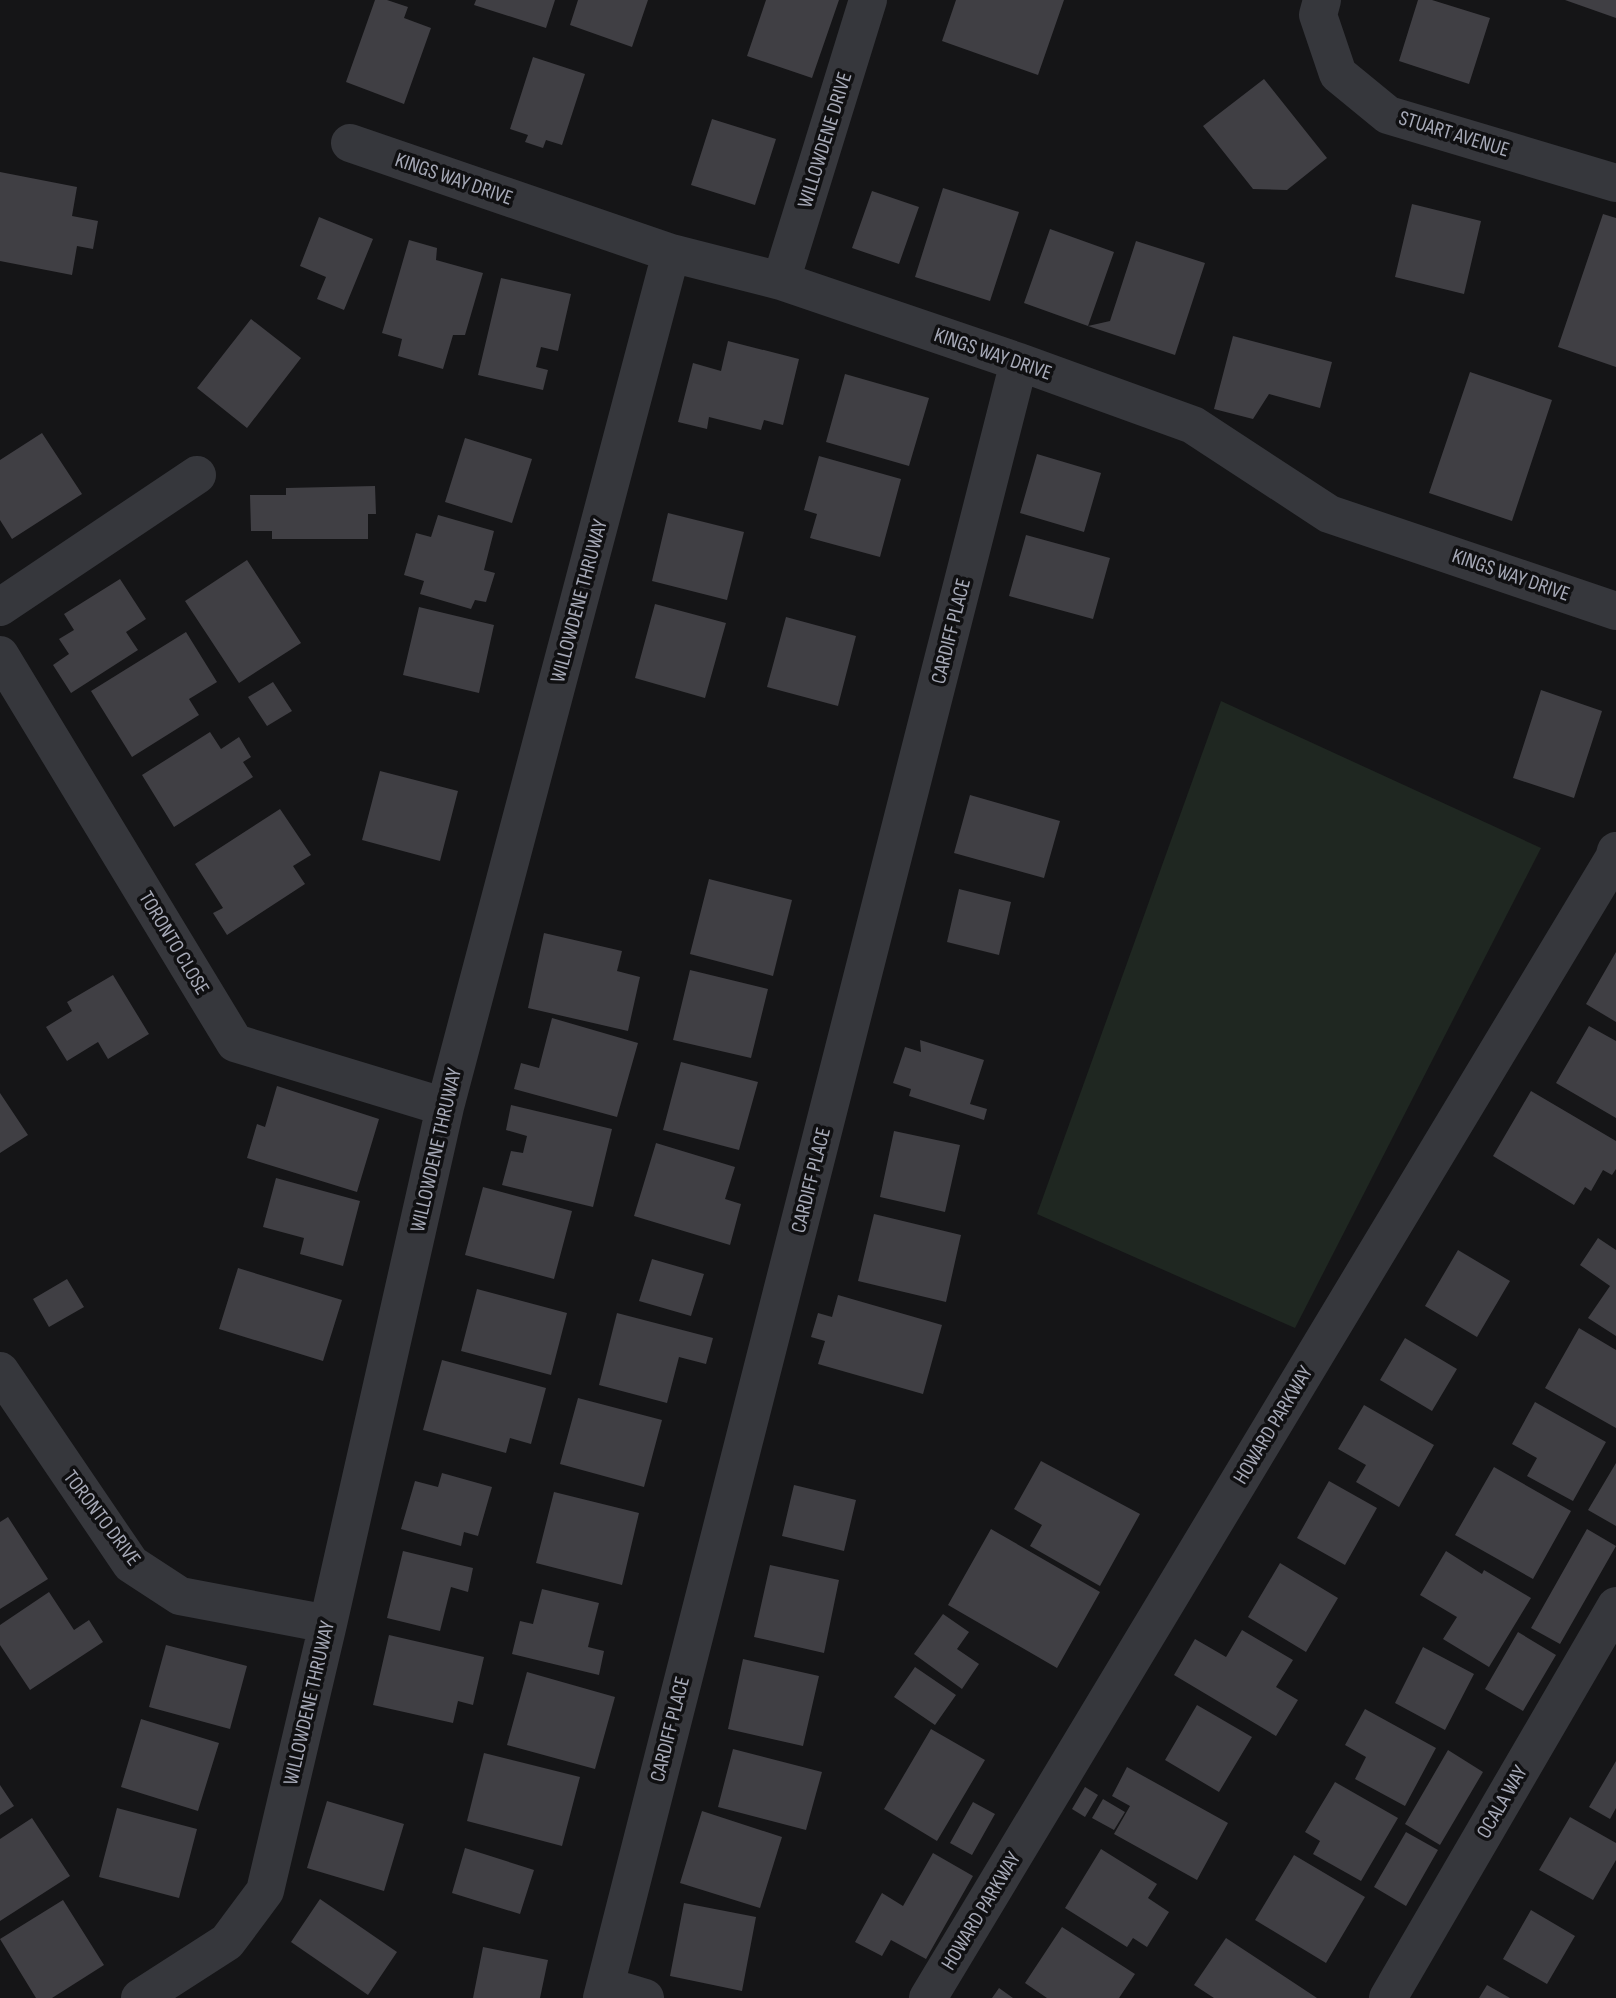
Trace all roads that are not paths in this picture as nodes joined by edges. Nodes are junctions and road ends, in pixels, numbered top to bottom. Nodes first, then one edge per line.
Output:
1 (868, 0) edge
2 (1322, 0) edge
3 (350, 143) dead end
4 (1616, 183) edge
5 (671, 253) junction
6 (781, 281) junction
7 (1019, 362) junction
8 (197, 475) dead end
9 (0, 607) edge
10 (1616, 611) edge
11 (0, 655) edge
12 (1616, 852) edge
13 (445, 1107) junction
14 (0, 1371) edge
15 (1616, 1606) edge
16 (328, 1624) junction
17 (603, 1992) edge
18 (139, 1998) edge
19 (645, 1998) edge
20 (928, 1998) edge
21 (1388, 1998) edge

1 - 6 street, WILLOWDENE DRIVE
2 - 4 street, STUART AVENUE
3 - 5 street, KINGS WAY DRIVE
5 - 6 street, KINGS WAY DRIVE
5 - 13 street, WILLOWDENE THRUWAY
6 - 7 street, KINGS WAY DRIVE
7 - 10 street, KINGS WAY DRIVE
7 - 17 street, CARDIFF PLACE
8 - 9 street
11 - 13 street, TORONTO CLOSE
12 - 20 street, HOWARD PARKWAY
13 - 16 street, WILLOWDENE THRUWAY
14 - 16 street, TORONTO DRIVE
15 - 21 street, OCALA WAY
16 - 18 street, WILLOWDENE THRUWAY
17 - 19 street

